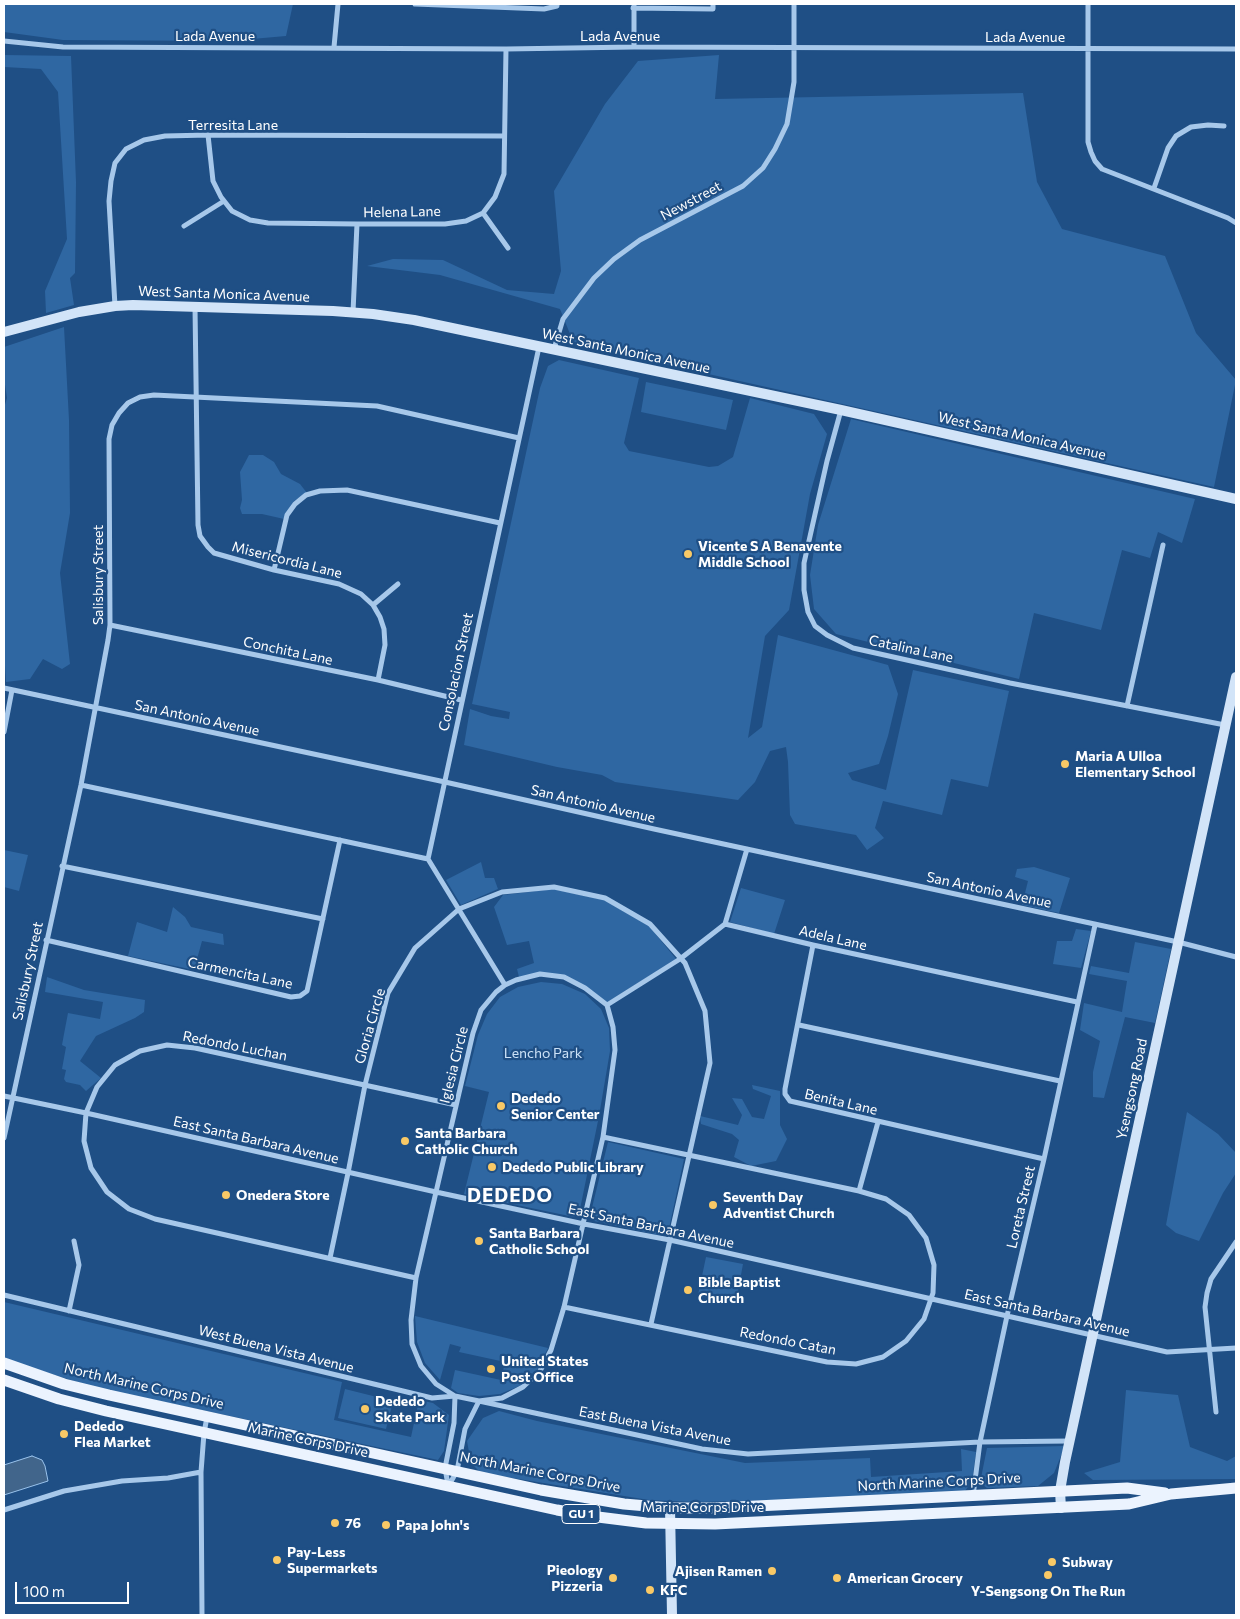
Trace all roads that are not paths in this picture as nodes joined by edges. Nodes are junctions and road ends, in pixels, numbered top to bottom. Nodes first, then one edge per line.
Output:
1 (338, 4) edge
2 (415, 4) edge
3 (557, 4) edge
4 (713, 4) edge
5 (794, 4) edge
6 (1088, 4) edge
7 (483, 5) edge
8 (634, 6) edge
9 (4, 42) edge
10 (334, 47) junction
11 (634, 47) junction
12 (506, 48) junction
13 (1089, 48) junction
14 (794, 49) junction
15 (1236, 49) edge
16 (1224, 126) dead end
17 (208, 136) junction
18 (504, 136) junction
19 (1154, 188) junction
20 (224, 201) junction
21 (483, 213) junction
22 (1236, 223) edge
23 (357, 224) junction
24 (184, 226) dead end
25 (508, 248) dead end
26 (115, 306) junction
27 (195, 306) junction
28 (353, 312) junction
29 (4, 332) edge
30 (539, 347) junction
31 (554, 350) junction
32 (197, 396) junction
33 (841, 410) junction
34 (519, 438) junction
35 (1236, 499) edge
36 (500, 523) junction
37 (1164, 545) dead end
38 (274, 570) junction
39 (398, 584) dead end
40 (373, 605) junction
41 (110, 626) junction
42 (1236, 677) edge
43 (378, 680) junction
44 (4, 688) edge
45 (12, 690) junction
46 (461, 700) junction
47 (1127, 706) junction
48 (94, 708) junction
49 (1226, 725) junction
50 (4, 732) edge
51 (445, 782) junction
52 (81, 785) junction
53 (340, 840) junction
54 (746, 849) junction
55 (428, 859) junction
56 (62, 866) junction
57 (459, 910) junction
58 (323, 918) junction
59 (725, 924) junction
60 (1095, 925) junction
61 (46, 940) junction
62 (1178, 942) junction
63 (814, 945) junction
64 (1236, 957) edge
65 (680, 959) junction
66 (505, 985) junction
67 (1077, 1002) junction
68 (607, 1005) junction
69 (799, 1025) junction
70 (1060, 1081) junction
71 (365, 1085) junction
72 (4, 1096) edge
73 (13, 1098) junction
74 (456, 1105) junction
75 (86, 1113) junction
76 (878, 1122) junction
77 (603, 1137) junction
78 (4, 1138) edge
79 (688, 1156) junction
80 (1044, 1159) junction
81 (348, 1173) junction
82 (859, 1191) junction
83 (436, 1192) junction
84 (584, 1224) junction
85 (670, 1240) junction
86 (74, 1241) dead end
87 (1236, 1242) edge
88 (330, 1258) junction
89 (416, 1278) junction
90 (4, 1295) edge
91 (932, 1299) junction
92 (564, 1307) junction
93 (69, 1311) junction
94 (1006, 1316) junction
95 (652, 1324) junction
96 (1091, 1336) junction
97 (1236, 1348) edge
98 (1209, 1350) junction
99 (4, 1363) edge
100 (4, 1380) edge
101 (455, 1396) junction
102 (479, 1401) junction
103 (1216, 1412) dead end
104 (207, 1417) junction
105 (204, 1432) junction
106 (1069, 1441) junction
107 (980, 1442) junction
108 (445, 1468) junction
109 (457, 1471) junction
110 (201, 1472) junction
111 (448, 1486) junction
112 (1236, 1488) edge
113 (1060, 1491) junction
114 (1171, 1494) junction
115 (973, 1496) junction
116 (670, 1508) junction
117 (1061, 1508) junction
118 (4, 1510) edge
119 (671, 1524) junction
120 (202, 1615) edge
121 (672, 1615) edge

1 - 10 street
2 - 7 street
3 - 7 street
4 - 8 street
5 - 14 street, Newstreet
6 - 13 street
8 - 11 street
9 - 10 street, Lada Avenue
10 - 12 street, Lada Avenue
11 - 12 street, Lada Avenue
11 - 14 street, Lada Avenue
12 - 18 street
13 - 14 street, Lada Avenue
13 - 15 street, Lada Avenue
13 - 19 street
14 - 31 street, Newstreet
16 - 19 street
17 - 18 street, Terresita Lane
17 - 20 street, Helena Lane
17 - 26 street, Terresita Lane
18 - 21 street
19 - 22 street
20 - 23 street, Helena Lane
20 - 24 street
21 - 23 street, Helena Lane
21 - 25 street
23 - 28 street
26 - 27 main road, West Santa Monica Avenue
26 - 29 main road, West Santa Monica Avenue
27 - 28 main road, West Santa Monica Avenue
27 - 32 street, Misericordia Lane
28 - 30 main road, West Santa Monica Avenue
30 - 31 main road, West Santa Monica Avenue
30 - 34 street, Consolacion Street
31 - 33 main road, West Santa Monica Avenue
32 - 34 street, Salisbury Street
32 - 38 street, Misericordia Lane
32 - 41 street, Salisbury Street
33 - 35 main road, West Santa Monica Avenue
33 - 47 street, Catalina Lane
34 - 36 street, Consolacion Street
36 - 38 street
36 - 46 street, Consolacion Street
37 - 47 street
38 - 40 street, Misericordia Lane
39 - 40 street
40 - 43 street, Misericordia Lane
41 - 43 street, Conchita Lane
41 - 48 street, Salisbury Street
42 - 49 main road, Ysengsong Road
43 - 46 street, Conchita Lane
44 - 45 street, San Antonio Avenue
45 - 48 street, San Antonio Avenue
45 - 50 street
46 - 51 street, Consolacion Street
47 - 49 street, Catalina Lane
48 - 51 street, San Antonio Avenue
48 - 52 street, Salisbury Street
49 - 62 main road, Ysengsong Road
51 - 54 street, San Antonio Avenue
51 - 55 street, Consolacion Street
52 - 53 street
52 - 56 street, Salisbury Street
53 - 55 street
53 - 58 street, Carmencita Lane
54 - 59 street
54 - 60 street, San Antonio Avenue
55 - 57 street
56 - 58 street
56 - 61 street, Salisbury Street
57 - 65 street, Gloria Circle
57 - 66 street
57 - 71 street, Gloria Circle
58 - 61 street, Carmencita Lane
59 - 63 street, Adela Lane
59 - 65 street
60 - 62 street, San Antonio Avenue
60 - 67 street, Loreta Street
61 - 73 street, Salisbury Street
62 - 64 street, San Antonio Avenue
62 - 96 main road, Ysengsong Road
63 - 67 street, Adela Lane
63 - 69 street, Benita Lane
65 - 68 street
65 - 79 street, Gloria Circle
66 - 68 street, Iglesia Circle
66 - 74 street, Iglesia Circle
67 - 70 street, Loreta Street
68 - 77 street, Iglesia Circle
69 - 70 street
69 - 76 street, Benita Lane
70 - 80 street, Loreta Street
71 - 74 street, Redondo Luchan
71 - 75 street, Redondo Luchan
71 - 81 street, Gloria Circle
72 - 73 street, East Santa Barbara Avenue
73 - 75 street, East Santa Barbara Avenue
73 - 78 street, Salisbury Street
74 - 83 street, Iglesia Circle
75 - 81 street, East Santa Barbara Avenue
75 - 88 street, Redondo Luchan
76 - 80 street, Benita Lane
76 - 82 street
77 - 79 street, Redondo Catan
77 - 84 street, Iglesia Circle
79 - 82 street, Redondo Catan
79 - 85 street, Gloria Circle
80 - 94 street, Loreta Street
81 - 83 street, East Santa Barbara Avenue
81 - 88 street, Gloria Circle
82 - 91 street, Redondo Catan
83 - 84 street, East Santa Barbara Avenue
83 - 89 street, Iglesia Circle
84 - 85 street, East Santa Barbara Avenue
84 - 92 street, Iglesia Circle
85 - 91 street, East Santa Barbara Avenue
85 - 95 street, Gloria Circle
86 - 93 street
87 - 98 street
88 - 89 street, Redondo Luchan
89 - 101 street, Iglesia Circle
90 - 93 street, West Buena Vista Avenue
91 - 94 street, East Santa Barbara Avenue
91 - 95 street, Redondo Catan
92 - 95 street, Redondo Catan
92 - 102 street, Iglesia Circle
93 - 101 street, West Buena Vista Avenue
94 - 96 street, East Santa Barbara Avenue
94 - 107 street, Loreta Street
96 - 98 street, East Santa Barbara Avenue
96 - 106 main road, Ysengsong Road
97 - 98 street, East Santa Barbara Avenue
98 - 103 street
99 - 104 main road, North Marine Corps Drive / GU 1
100 - 105 main road, Marine Corps Drive / GU 1
101 - 102 street, Iglesia Circle
101 - 108 street
102 - 107 street, East Buena Vista Avenue
102 - 109 street
104 - 105 street
104 - 108 main road, North Marine Corps Drive / GU 1
105 - 110 street
105 - 111 main road, Marine Corps Drive / GU 1
106 - 107 street, East Buena Vista Avenue
106 - 113 main road, Ysengsong Road
107 - 115 street, Loreta Street
108 - 109 main road, North Marine Corps Drive / GU 1
108 - 111 street
109 - 111 street
109 - 116 main road, North Marine Corps Drive / GU 1
110 - 118 street
110 - 120 street
111 - 119 main road, Marine Corps Drive / GU 1
112 - 114 main road, Marine Corps Drive / GU 1
113 - 114 main road, North Marine Corps Drive / GU 1
113 - 115 main road, North Marine Corps Drive / GU 1
113 - 117 main road, Ysengsong Road
114 - 117 main road, Marine Corps Drive / GU 1
115 - 116 main road, North Marine Corps Drive / GU 1
116 - 119 main road
117 - 119 main road, Marine Corps Drive / GU 1
119 - 121 main road

